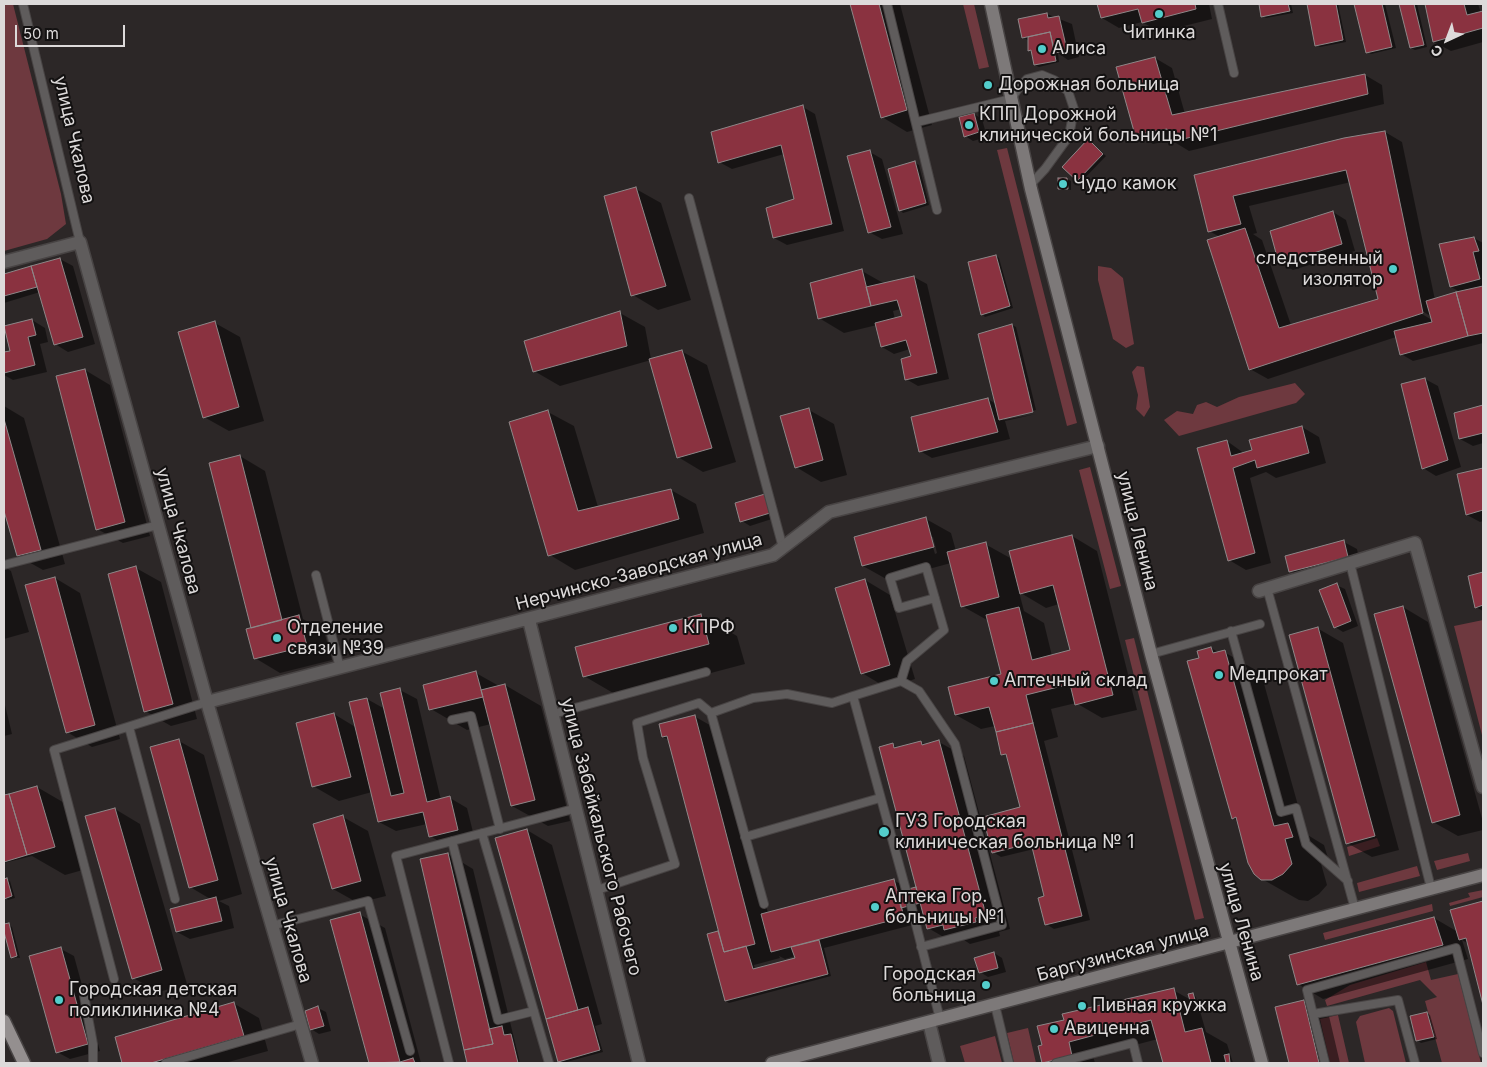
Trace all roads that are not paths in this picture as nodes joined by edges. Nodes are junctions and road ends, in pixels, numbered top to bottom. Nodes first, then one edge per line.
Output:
1 (23, 4) edge
2 (887, 4) edge
3 (991, 4) edge
4 (1218, 4) edge
5 (1234, 73) dead end
6 (1011, 99) junction
7 (917, 122) junction
8 (1030, 185) junction
9 (689, 198) dead end
10 (938, 210) dead end
11 (80, 242) junction
12 (4, 262) edge
13 (1098, 446) junction
14 (158, 525) junction
15 (783, 548) junction
16 (1350, 563) junction
17 (4, 565) edge
18 (316, 574) dead end
19 (1263, 590) joint
20 (935, 598) junction
21 (529, 620) junction
22 (1260, 624) dead end
23 (1231, 632) junction
24 (1151, 654) junction
25 (340, 668) junction
26 (706, 672) dead end
27 (901, 681) junction
28 (853, 696) junction
29 (207, 702) junction
30 (711, 713) junction
31 (553, 714) junction
32 (452, 720) dead end
33 (129, 727) junction
34 (1483, 787) edge
35 (880, 798) junction
36 (577, 808) junction
37 (500, 828) junction
38 (482, 833) junction
39 (745, 837) junction
40 (452, 841) junction
41 (1483, 875) edge
42 (1348, 881) junction
43 (1432, 888) junction
44 (597, 890) junction
45 (906, 890) dead end
46 (175, 899) dead end
47 (764, 904) dead end
48 (911, 905) dead end
49 (1354, 909) junction
50 (271, 926) junction
51 (1229, 942) junction
52 (921, 947) junction
53 (114, 979) dead end
54 (83, 990) dead end
55 (995, 1005) junction
56 (534, 1011) junction
57 (1313, 1014) junction
58 (934, 1020) junction
59 (4, 1021) edge
60 (300, 1024) junction
61 (410, 1051) dead end
62 (1483, 1053) edge
63 (24, 1063) edge
64 (93, 1063) edge
65 (166, 1063) edge
66 (312, 1063) edge
67 (449, 1063) edge
68 (550, 1063) edge
69 (639, 1063) edge
70 (772, 1063) edge
71 (939, 1063) edge
72 (1009, 1063) edge
73 (1056, 1063) edge
74 (1138, 1063) edge
75 (1262, 1063) edge
76 (1325, 1063) edge
77 (1415, 1063) edge

1 - 11 lane, улица Чкалова
2 - 7 lane
3 - 6 main road, улица Ленина
4 - 5 lane
6 - 7 lane
6 - 8 main road, улица Ленина
6 - 8 lane
7 - 10 lane
8 - 13 main road, улица Ленина
9 - 15 lane
11 - 12 street
11 - 14 street, улица Чкалова
13 - 15 street, Нерчинско-Заводская улица
13 - 24 main road, улица Ленина
14 - 17 lane
14 - 29 street, улица Чкалова
15 - 21 street, Нерчинско-Заводская улица
16 - 19 street
16 - 34 street
16 - 43 lane
18 - 25 lane
19 - 42 lane
20 - 20 lane
20 - 27 lane
21 - 25 street, Нерчинско-Заводская улица
21 - 31 street, улица Забайкальского Рабочего
22 - 23 lane
23 - 24 lane
23 - 42 lane
24 - 51 main road, улица Ленина
25 - 29 street, Нерчинско-Заводская улица
26 - 31 lane
27 - 28 lane
27 - 52 lane
28 - 30 lane
28 - 35 lane
29 - 33 lane
29 - 50 street, улица Чкалова
30 - 39 lane
30 - 44 lane
31 - 36 street, улица Забайкальского Рабочего
32 - 37 lane
33 - 46 lane
33 - 53 lane
35 - 39 lane
35 - 45 lane
36 - 37 lane
36 - 44 street, улица Забайкальского Рабочего
37 - 38 lane
38 - 40 lane
38 - 56 lane
39 - 47 lane
40 - 56 lane
40 - 67 lane
41 - 43 main road, Баргузинская улица
42 - 49 lane
43 - 49 main road, Баргузинская улица
44 - 69 street, улица Забайкальского Рабочего
48 - 52 lane
49 - 51 main road, Баргузинская улица
50 - 60 street, улица Чкалова
50 - 61 lane
51 - 55 main road, Баргузинская улица
51 - 75 main road, улица Ленина
52 - 58 lane
54 - 64 lane
55 - 58 main road, Баргузинская улица
55 - 72 lane
56 - 68 lane
57 - 62 lane
57 - 76 lane
57 - 77 lane
58 - 70 main road, Баргузинская улица
58 - 71 street
59 - 63 main road
60 - 65 lane
60 - 66 street, улица Чкалова
73 - 74 lane

